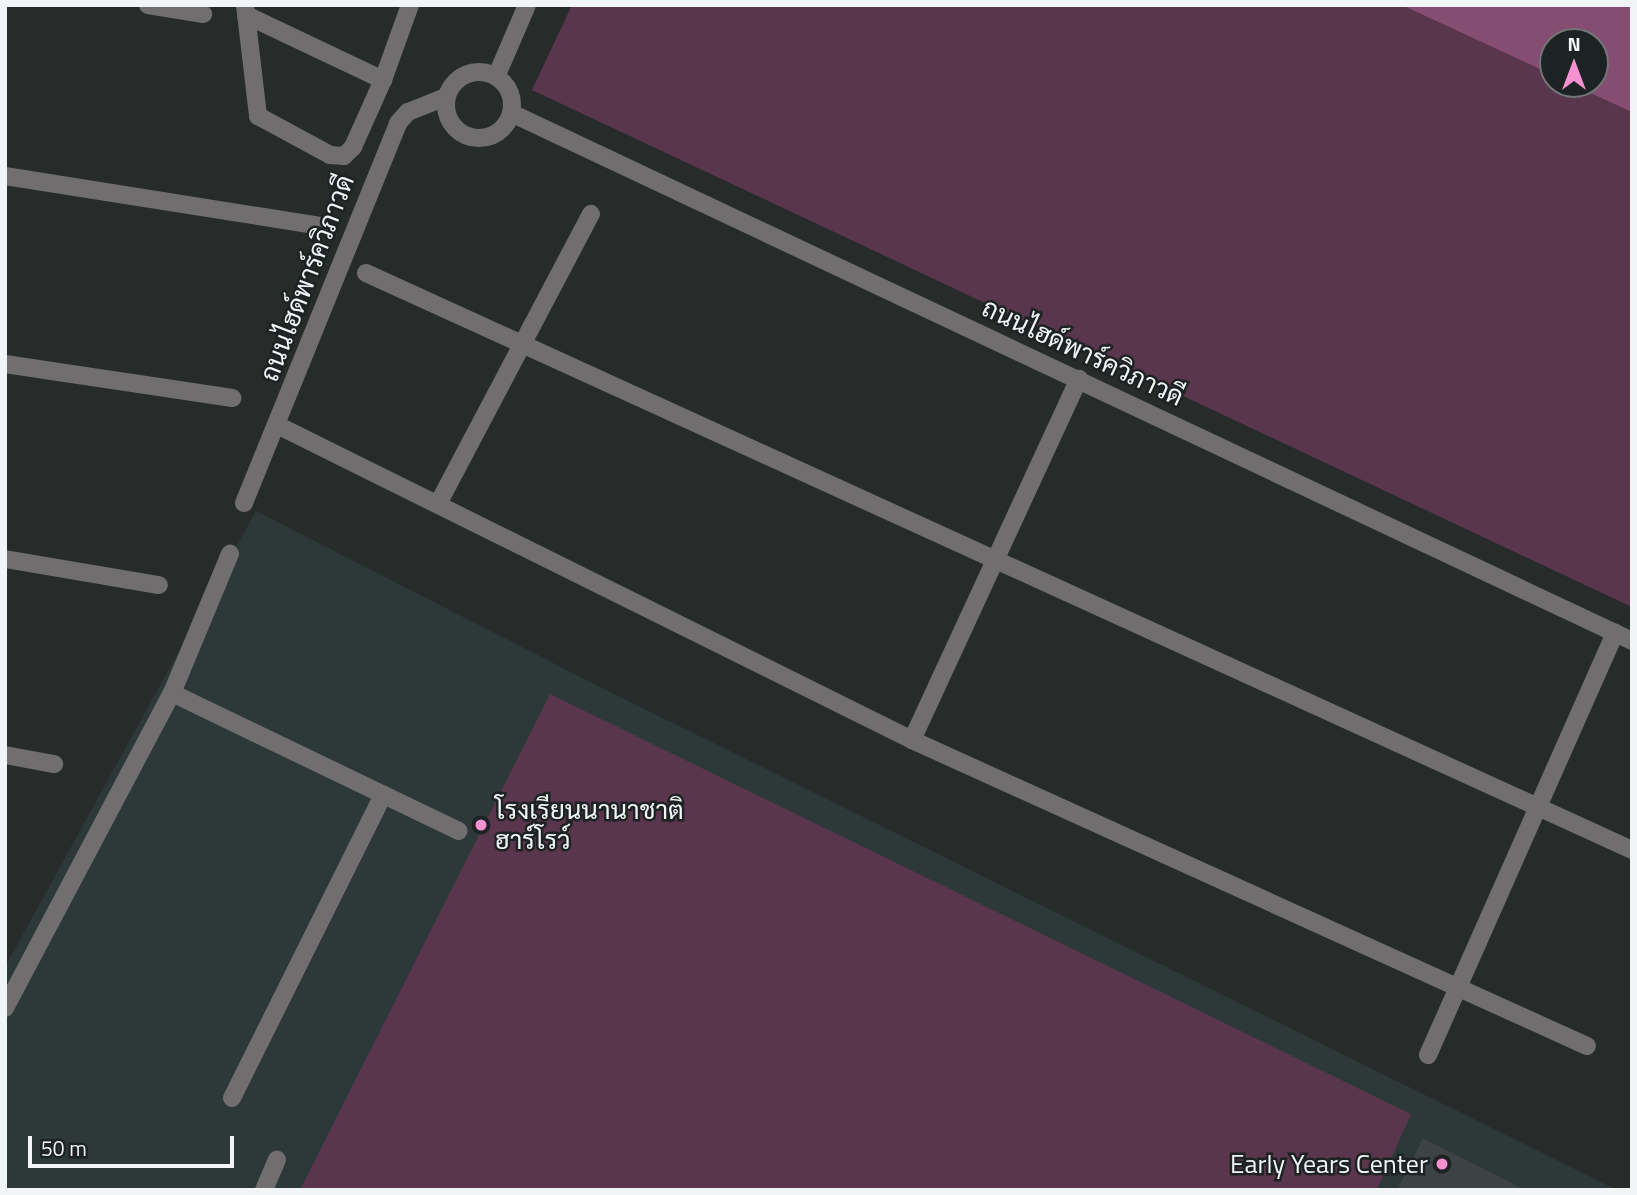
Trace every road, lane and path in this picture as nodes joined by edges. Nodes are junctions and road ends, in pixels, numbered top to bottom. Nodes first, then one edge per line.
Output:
1 (148, 5) edge
2 (410, 5) edge
3 (527, 5) edge
4 (245, 10) edge
5 (203, 14) dead end
6 (496, 77) junction
7 (383, 80) junction
8 (446, 97) junction
9 (511, 113) junction
10 (5, 176) edge
11 (591, 214) dead end
12 (320, 226) dead end
13 (366, 273) dead end
14 (522, 344) junction
15 (5, 364) edge
16 (1079, 379) junction
17 (232, 398) dead end
18 (278, 425) junction
19 (244, 503) dead end
20 (438, 505) junction
21 (230, 554) dead end
22 (5, 559) edge
23 (995, 560) junction
24 (159, 585) dead end
25 (1615, 633) junction
26 (1632, 641) edge
27 (172, 693) junction
28 (912, 740) junction
29 (5, 755) edge
30 (54, 764) dead end
31 (383, 795) junction
32 (1538, 807) junction
33 (458, 831) dead end
34 (1632, 850) edge
35 (1459, 988) junction
36 (5, 1008) edge
37 (1587, 1046) dead end
38 (1428, 1055) dead end
39 (232, 1098) dead end
40 (278, 1160) dead end
41 (264, 1190) edge

1 - 5 street
2 - 7 street
3 - 6 street
4 - 7 street
4 - 7 street
6 - 8 street, ถนนไฮด์พาร์ควิภาวดี
6 - 9 street
8 - 9 street
8 - 18 street, ถนนไฮด์พาร์ควิภาวดี
9 - 16 street, ถนนไฮด์พาร์ควิภาวดี
10 - 12 street
11 - 14 street
13 - 14 street
14 - 20 street
14 - 23 street
15 - 17 street
16 - 23 street
16 - 25 street, ถนนไฮด์พาร์ควิภาวดี
18 - 19 street, ถนนไฮด์พาร์ควิภาวดี
18 - 20 street
20 - 28 street
21 - 27 street
22 - 24 street
23 - 28 street
23 - 32 street
25 - 26 street, ถนนไฮด์พาร์ควิภาวดี
25 - 32 street
27 - 31 street
27 - 36 street
28 - 35 street
29 - 30 street
31 - 33 street
31 - 39 street
32 - 34 street
32 - 35 street
35 - 37 street
35 - 38 street
40 - 41 street

